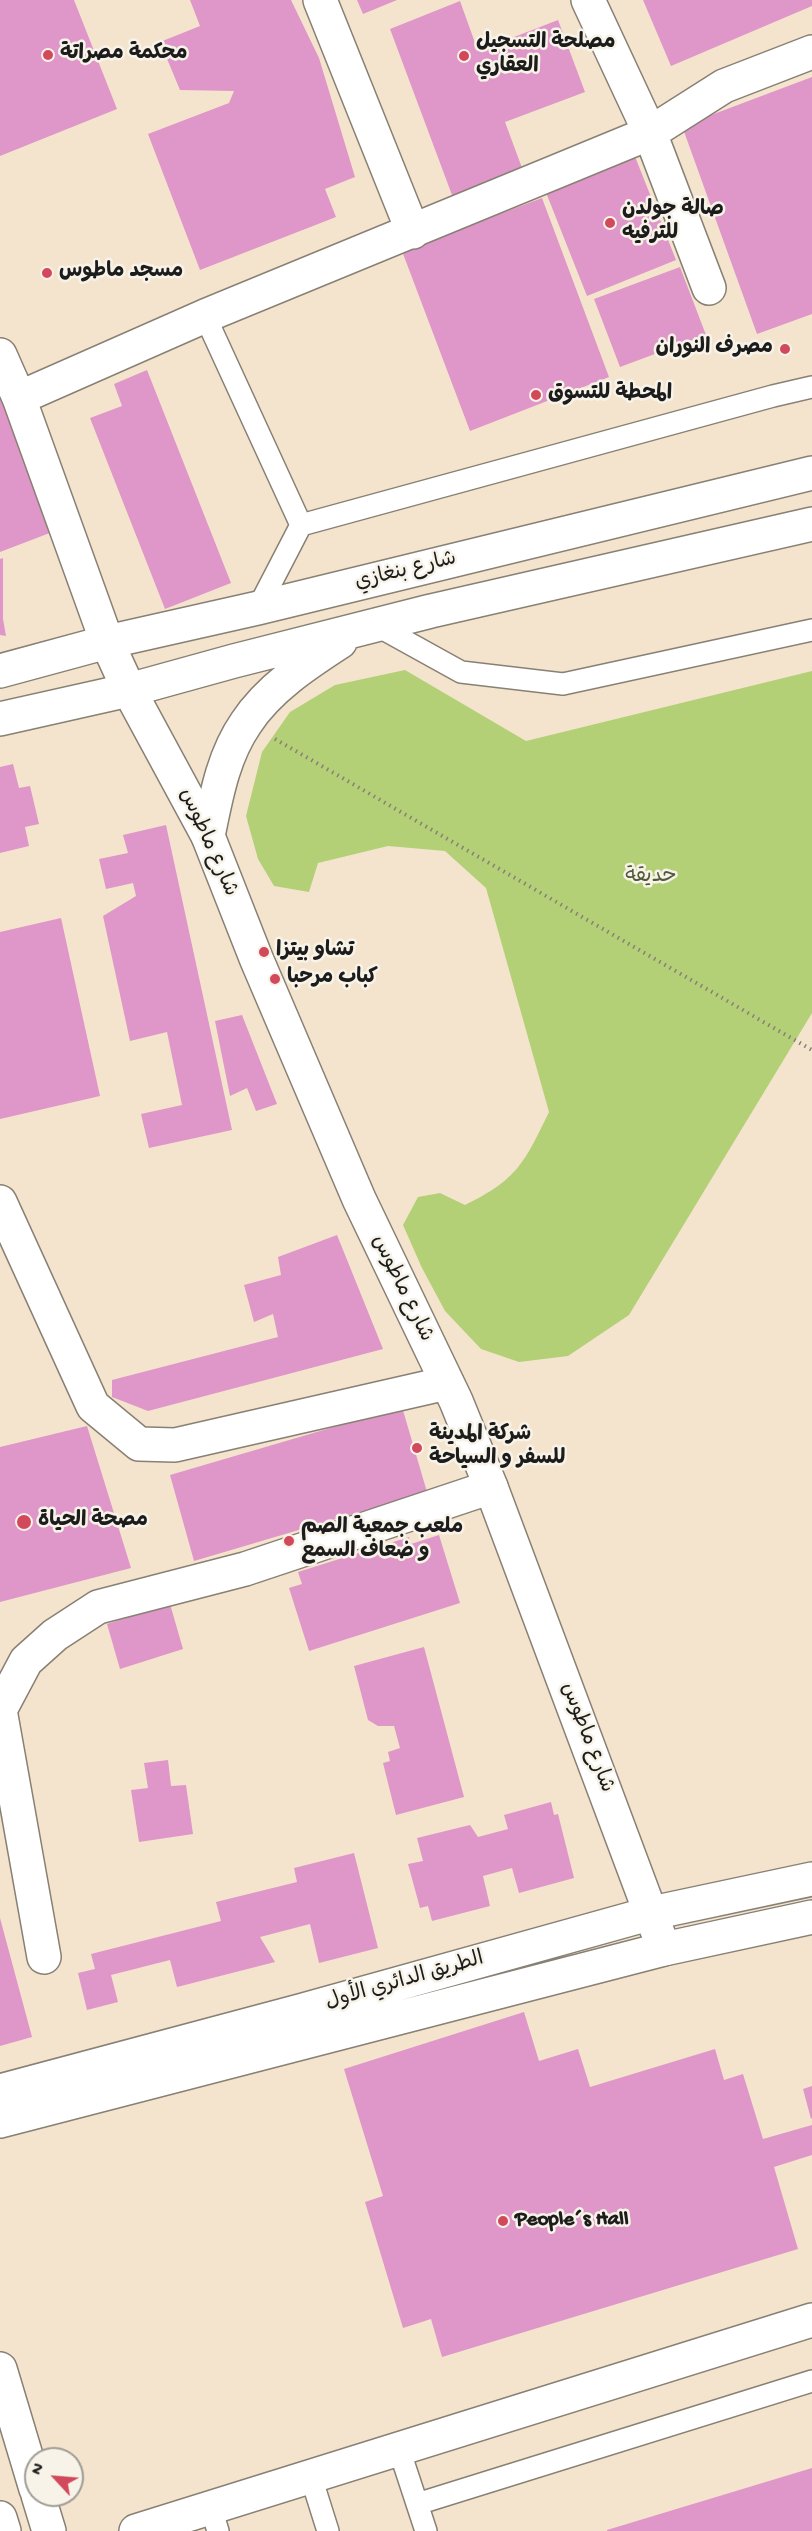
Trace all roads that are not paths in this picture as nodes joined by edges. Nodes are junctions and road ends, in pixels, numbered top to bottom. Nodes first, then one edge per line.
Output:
1 (320, 0) edge
2 (588, 0) edge
3 (812, 52) edge
4 (650, 133) junction
5 (413, 232) junction
6 (709, 288) dead end
7 (205, 316) junction
8 (0, 355) edge
9 (812, 387) edge
10 (19, 398) junction
11 (812, 473) edge
12 (812, 524) edge
13 (301, 525) junction
14 (258, 608) junction
15 (367, 628) junction
16 (812, 630) edge
17 (107, 642) junction
18 (0, 671) edge
19 (129, 690) junction
20 (0, 719) edge
21 (208, 836) junction
22 (0, 1202) edge
23 (447, 1383) junction
24 (491, 1487) junction
25 (812, 1880) edge
26 (652, 1913) junction
27 (812, 1917) edge
28 (664, 1949) junction
29 (44, 1958) dead end
30 (0, 2091) edge
31 (0, 2121) edge
32 (812, 2320) edge
33 (0, 2369) edge
34 (812, 2381) edge
35 (24, 2449) edge
36 (399, 2449) junction
37 (310, 2477) junction
38 (417, 2504) junction
39 (42, 2507) edge
40 (0, 2518) edge
41 (214, 2519) edge
42 (4, 2531) edge
43 (49, 2531) edge
44 (136, 2531) edge
45 (328, 2531) edge
46 (426, 2531) edge

1 - 5 street
2 - 4 street
3 - 4 street
4 - 5 street
4 - 6 street
5 - 7 street
7 - 10 street
7 - 13 lane
8 - 10 street, شارع ماطوس
9 - 13 lane
10 - 17 street, شارع ماطوس
11 - 14 street, شارع بنغازي
12 - 15 street
13 - 14 lane
14 - 17 street, شارع بنغازي
15 - 16 lane
15 - 19 street
15 - 21 street
17 - 18 street, شارع بنغازي
17 - 19 street, شارع ماطوس
19 - 20 street
19 - 21 street, شارع ماطوس
21 - 23 street, شارع ماطوس
22 - 23 street
23 - 24 street, شارع ماطوس
24 - 26 street, شارع ماطوس
24 - 29 street
25 - 26 street, الطريق الدائري الأول
26 - 28 street, شارع ماطوس
26 - 30 street, الطريق الدائري الأول
27 - 28 street, الطريق الدائري الأول
28 - 31 street, الطريق الدائري الأول
32 - 36 street
33 - 35 street
34 - 38 lane
36 - 37 street
36 - 38 lane
37 - 41 street
37 - 45 lane
38 - 46 lane
39 - 43 street
40 - 42 street
41 - 44 street

